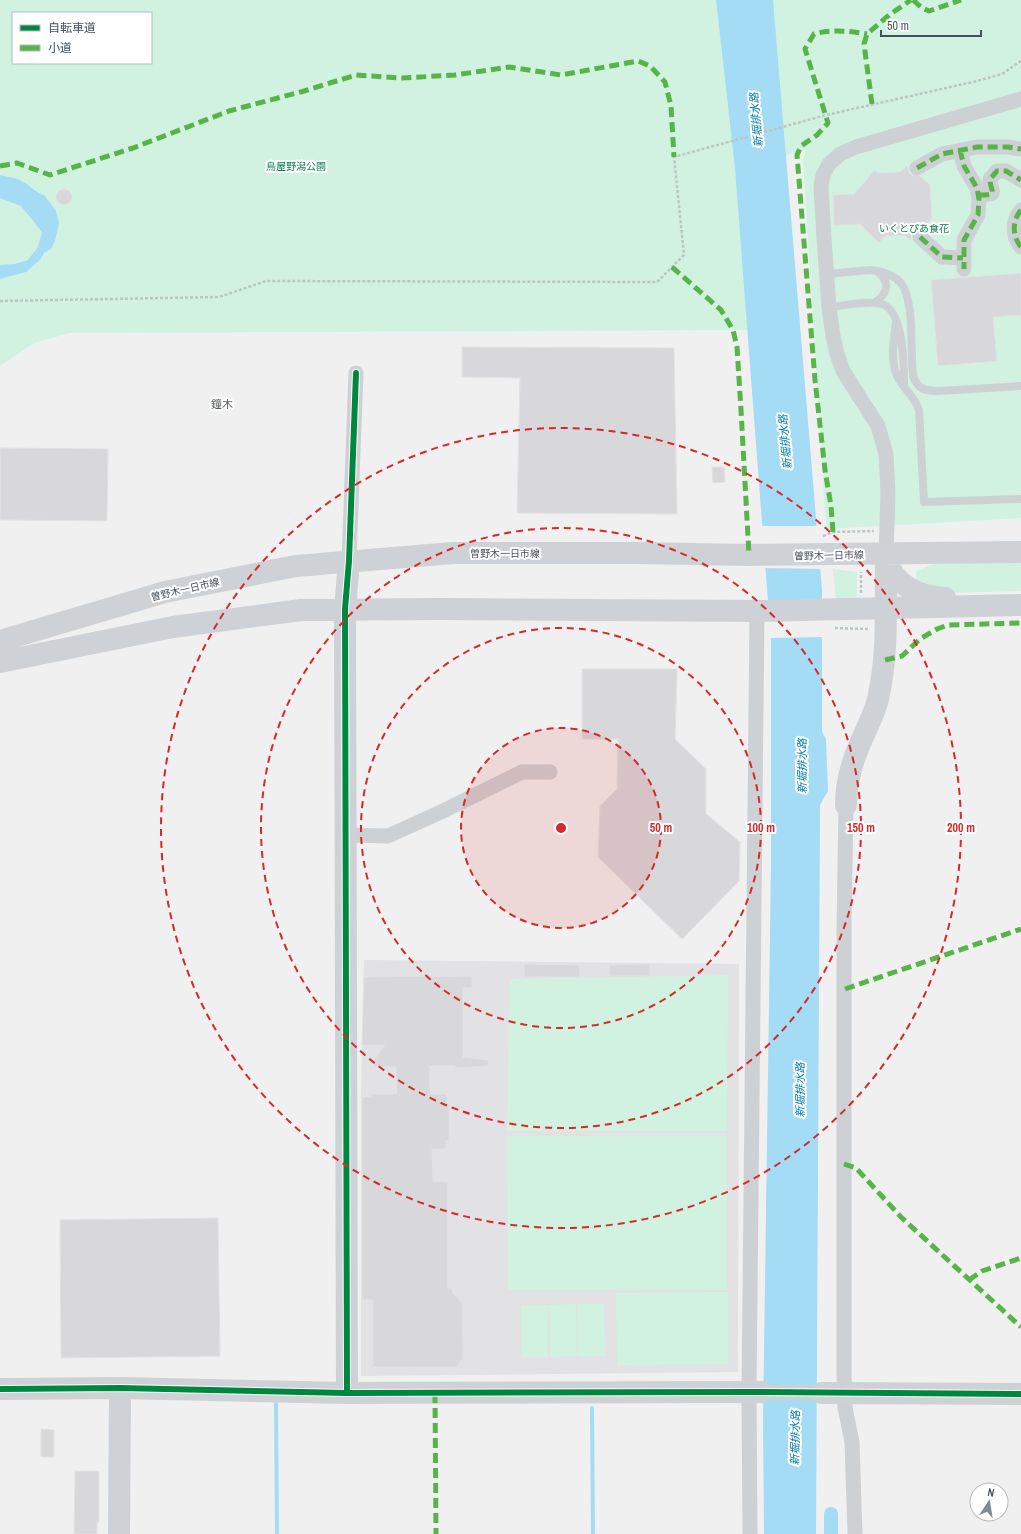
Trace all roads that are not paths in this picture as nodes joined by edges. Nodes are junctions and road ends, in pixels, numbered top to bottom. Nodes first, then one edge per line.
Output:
1 (1021, 99) edge
2 (1021, 149) edge
3 (960, 150) junction
4 (917, 168) dead end
5 (1021, 180) edge
6 (979, 195) junction
7 (1021, 210) edge
8 (920, 237) dead end
9 (1021, 247) edge
10 (876, 270) junction
11 (827, 274) junction
12 (874, 303) junction
13 (829, 307) junction
14 (356, 373) dead end
15 (1021, 386) edge
16 (1021, 499) edge
17 (1021, 552) edge
18 (349, 561) junction
19 (887, 583) junction
20 (1016, 605) edge
21 (345, 609) junction
22 (759, 611) junction
23 (0, 640) edge
24 (0, 662) edge
25 (550, 772) dead end
26 (846, 805) joint
27 (345, 835) junction
28 (120, 1388) junction
29 (0, 1389) edge
30 (756, 1392) junction
31 (347, 1393) junction
32 (822, 1393) joint
33 (845, 1393) junction
34 (1021, 1394) edge
35 (119, 1534) edge
36 (750, 1534) edge
37 (855, 1534) edge

1 - 11 street
2 - 3 street
3 - 4 street
3 - 6 street
5 - 6 street
6 - 8 street
7 - 9 street
10 - 11 lane
10 - 12 lane
10 - 15 lane
11 - 13 street
12 - 13 lane
12 - 16 lane
13 - 19 street
14 - 18 street
17 - 19 main road, 曽野木一日市線
18 - 19 main road, 曽野木一日市線
18 - 21 main road
18 - 23 main road, 曽野木一日市線
19 - 20 main road, 曽野木一日市線
19 - 20 main road
19 - 22 main road, 曽野木一日市線
19 - 26 main road
21 - 22 main road, 曽野木一日市線
21 - 24 main road, 曽野木一日市線
21 - 27 main road
22 - 30 street
25 - 27 street
26 - 33 street
27 - 31 main road
28 - 29 main road
28 - 31 main road
28 - 35 main road
30 - 31 main road
30 - 32 street
30 - 36 street
32 - 33 main road
33 - 34 main road
33 - 37 street

